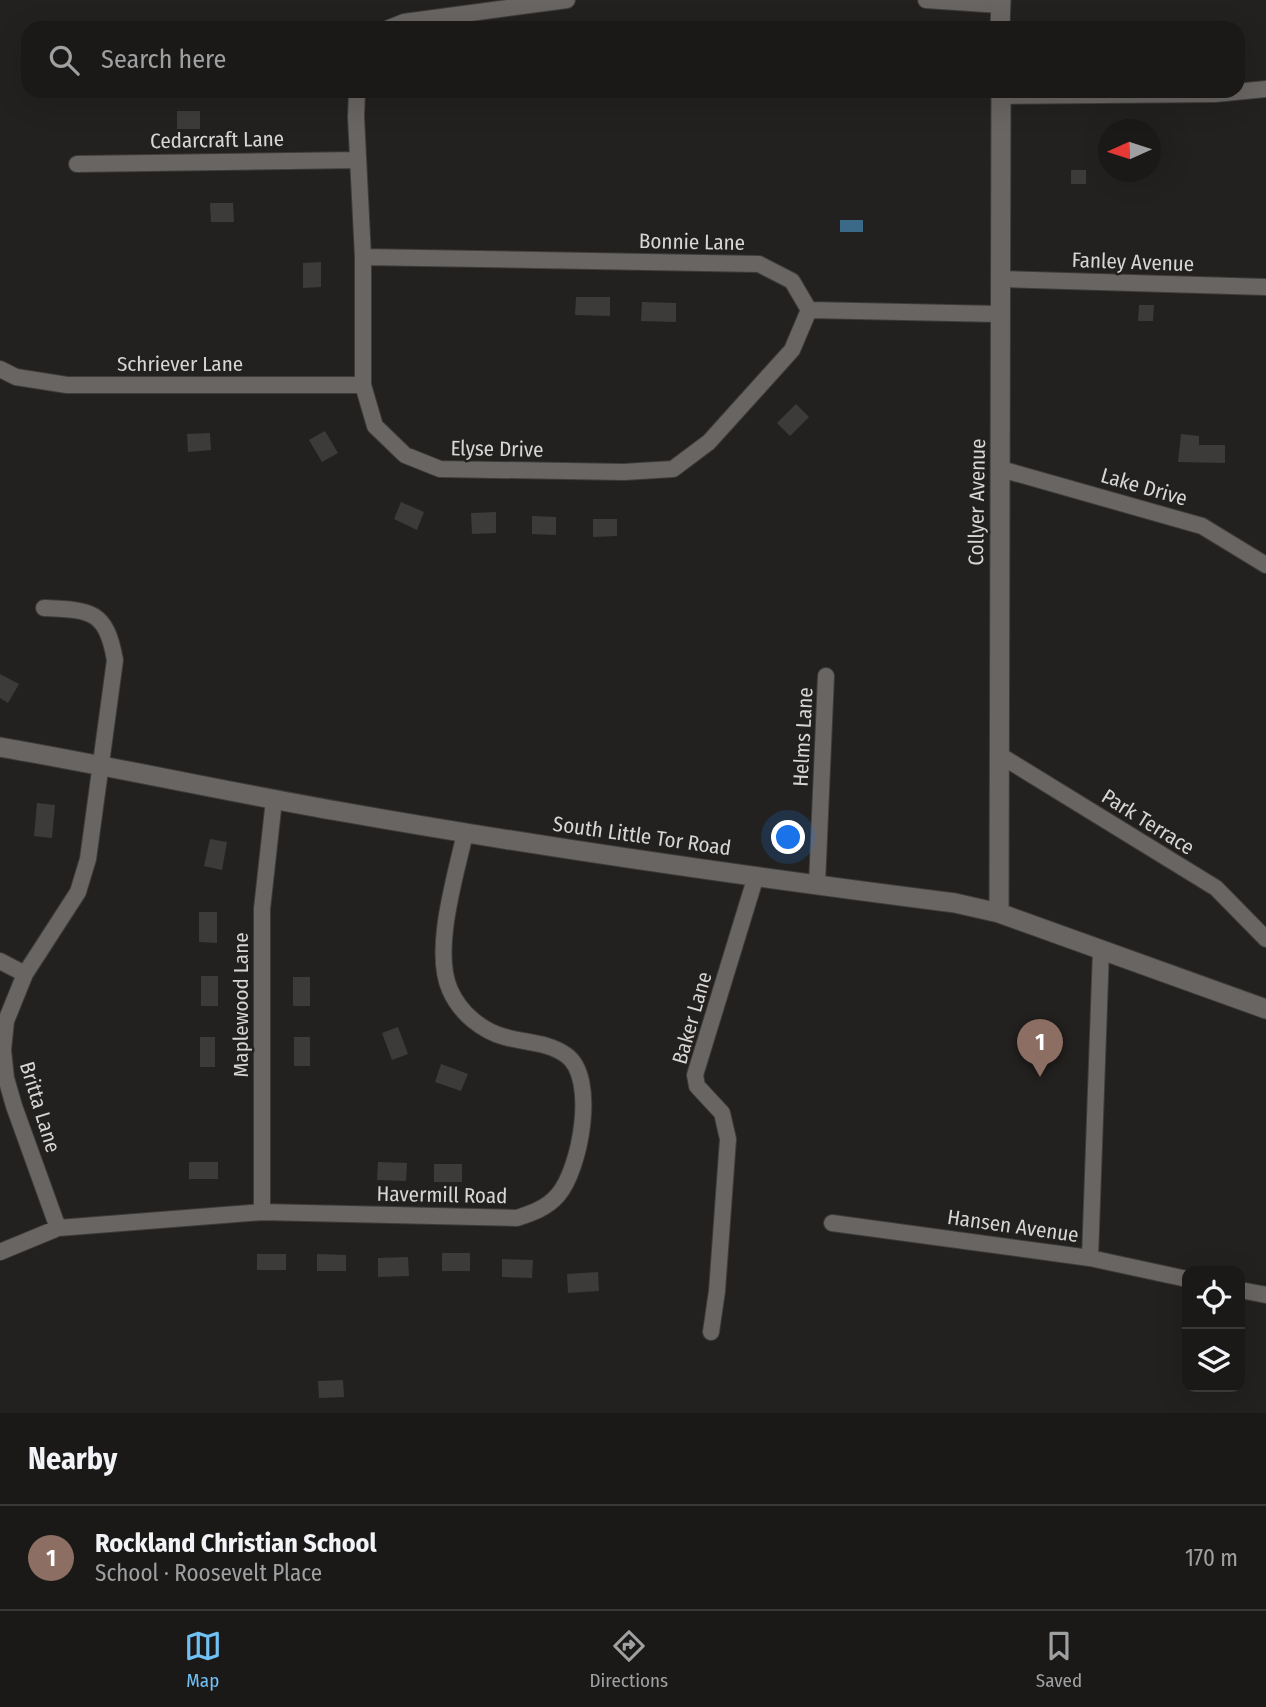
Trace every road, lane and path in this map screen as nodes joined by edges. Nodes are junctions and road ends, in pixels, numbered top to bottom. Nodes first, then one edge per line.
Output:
1 (567, 0) edge
2 (926, 0) edge
3 (1000, 2) edge
4 (411, 21) edge
5 (1000, 21) edge
6 (1266, 89) edge
7 (1245, 91) edge
8 (357, 98) edge
9 (1001, 98) edge
10 (358, 160) junction
11 (77, 164) dead end
12 (363, 257) junction
13 (999, 279) junction
14 (1266, 287) edge
15 (809, 310) junction
16 (999, 314) junction
17 (0, 369) edge
18 (363, 385) junction
19 (1001, 469) junction
20 (1266, 565) edge
21 (44, 608) dead end
22 (827, 676) dead end
23 (0, 747) edge
24 (998, 754) junction
25 (101, 765) junction
26 (274, 800) junction
27 (465, 833) junction
28 (757, 876) junction
29 (817, 884) junction
30 (999, 913) junction
31 (1266, 939) edge
32 (1101, 950) junction
33 (0, 961) edge
34 (25, 974) junction
35 (1266, 1009) edge
36 (262, 1212) junction
37 (832, 1223) dead end
38 (58, 1228) junction
39 (0, 1252) edge
40 (1090, 1258) junction
41 (1182, 1278) edge
42 (1245, 1291) edge
43 (1266, 1295) edge
44 (711, 1332) dead end

1 - 4 street
2 - 3 street
3 - 5 street
6 - 7 street
8 - 10 street, Elyse Drive
9 - 13 street, Collyer Avenue
10 - 11 street, Cedarcraft Lane
10 - 12 street, Elyse Drive
12 - 15 street, Bonnie Lane
12 - 18 street, Elyse Drive
13 - 14 street, Fanley Avenue
13 - 16 street, Collyer Avenue
15 - 16 street
15 - 18 street, Elyse Drive
16 - 19 street, Collyer Avenue
17 - 18 street, Schriever Lane
19 - 20 street, Lake Drive
19 - 24 street, Collyer Avenue
21 - 25 street, Britta Lane
22 - 29 street, Helms Lane
23 - 25 street, South Little Tor Road
24 - 30 street, Collyer Avenue
24 - 31 street, Park Terrace
25 - 26 street, South Little Tor Road
25 - 34 street, Britta Lane
26 - 27 street, South Little Tor Road
26 - 36 street, Maplewood Lane
27 - 28 street, South Little Tor Road
27 - 36 street, Havermill Road
28 - 29 street, South Little Tor Road
28 - 44 street, Baker Lane
29 - 30 street, South Little Tor Road
30 - 32 street, South Little Tor Road
32 - 35 street, South Little Tor Road
32 - 40 street
33 - 34 street
34 - 38 street, Britta Lane
36 - 38 street, Havermill Road
37 - 40 street, Hansen Avenue
38 - 39 street, Havermill Road
40 - 41 street, Hansen Avenue
42 - 43 street

